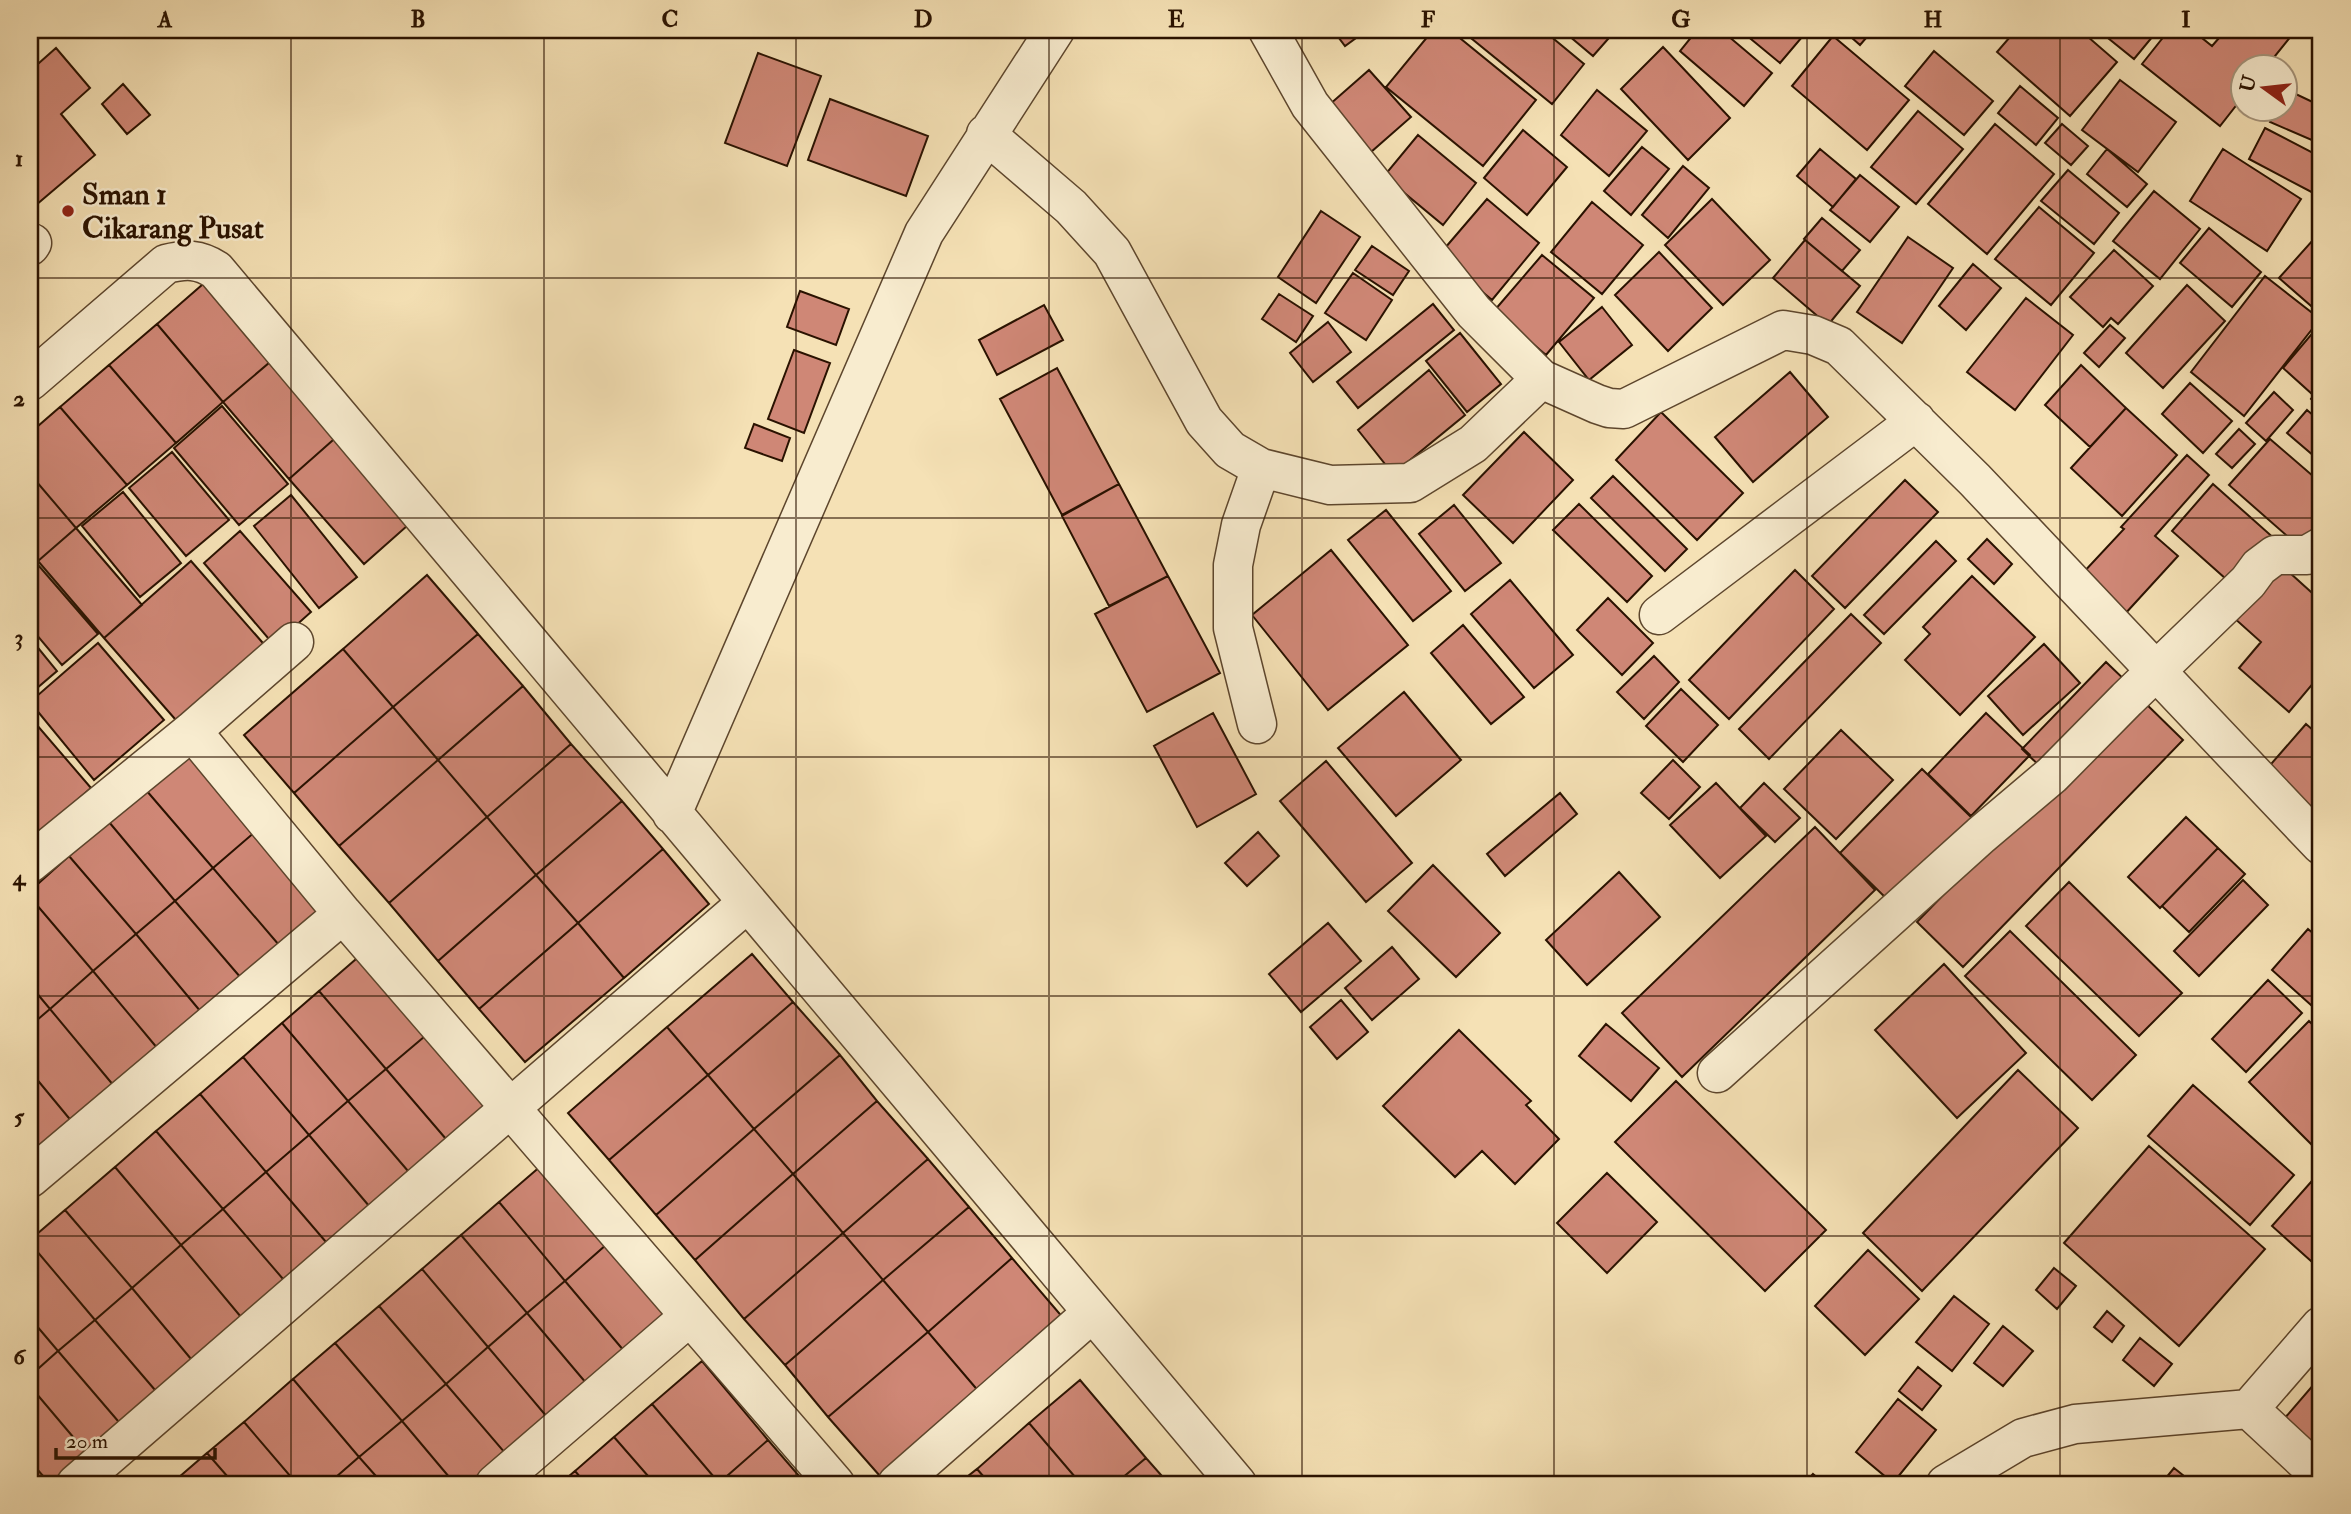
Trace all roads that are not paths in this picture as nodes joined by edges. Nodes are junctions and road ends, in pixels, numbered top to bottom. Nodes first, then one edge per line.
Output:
1 (1055, 30) edge
2 (1268, 30) edge
3 (986, 134) junction
4 (1541, 379) junction
5 (30, 381) edge
6 (1916, 421) junction
7 (1261, 468) junction
8 (2321, 547) edge
9 (1659, 615) dead end
10 (294, 642) dead end
11 (2157, 670) junction
12 (1257, 723) dead end
13 (192, 731) junction
14 (672, 814) junction
15 (2321, 845) edge
16 (30, 863) edge
17 (747, 903) junction
18 (343, 914) junction
19 (1717, 1073) dead end
20 (510, 1108) junction
21 (30, 1178) edge
22 (1092, 1313) junction
23 (690, 1316) junction
24 (2321, 1326) edge
25 (2249, 1409) junction
26 (2321, 1476) edge
27 (76, 1484) edge
28 (495, 1484) edge
29 (835, 1484) edge
30 (897, 1484) edge
31 (1237, 1484) edge
32 (1946, 1484) edge

1 - 3 street
2 - 4 street
3 - 7 street
3 - 14 street
4 - 6 street
4 - 7 street
5 - 14 street
6 - 9 street
6 - 11 street
7 - 12 street
8 - 11 street
10 - 13 street
11 - 15 street
11 - 19 street
13 - 16 street
13 - 18 street
14 - 17 street
17 - 20 street
17 - 22 street
18 - 20 street
18 - 21 street
20 - 23 street
20 - 27 street
22 - 30 street
22 - 31 street
23 - 28 street
23 - 29 street
24 - 25 street
25 - 26 street
25 - 32 street

